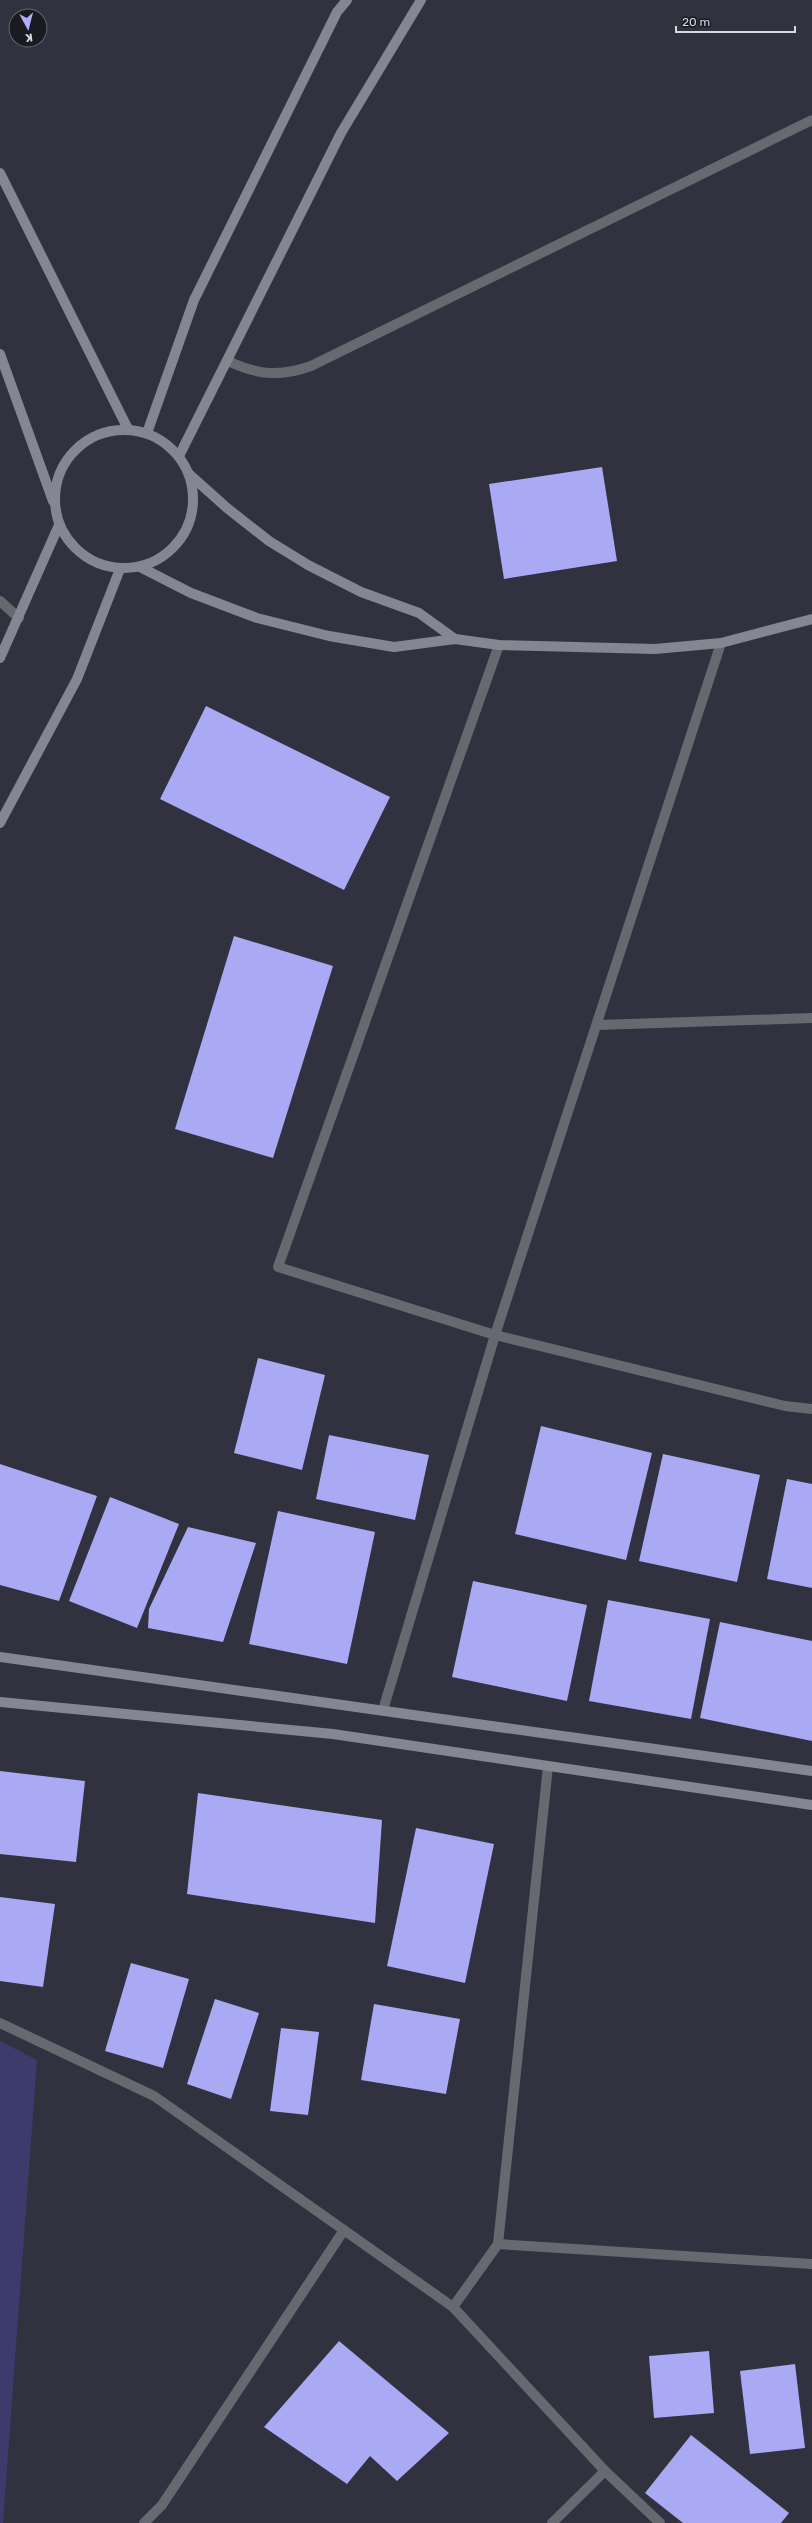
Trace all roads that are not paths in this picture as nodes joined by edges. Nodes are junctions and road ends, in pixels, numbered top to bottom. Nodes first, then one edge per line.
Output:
1 (347, 0) edge
2 (421, 0) edge
3 (812, 120) edge
4 (0, 173) edge
5 (0, 354) edge
6 (228, 361) junction
7 (128, 429) junction
8 (147, 433) junction
9 (179, 456) junction
10 (189, 474) junction
11 (54, 505) junction
12 (59, 525) junction
13 (140, 567) junction
14 (120, 569) junction
15 (0, 601) edge
16 (19, 618) junction
17 (812, 619) edge
18 (456, 639) junction
19 (721, 643) junction
20 (499, 645) junction
21 (0, 658) edge
22 (0, 823) edge
23 (812, 1018) edge
24 (597, 1025) junction
25 (495, 1335) junction
26 (812, 1409) edge
27 (0, 1657) edge
28 (0, 1702) edge
29 (383, 1710) junction
30 (548, 1766) junction
31 (812, 1771) edge
32 (812, 1805) edge
33 (0, 2023) edge
34 (344, 2230) junction
35 (498, 2244) junction
36 (812, 2264) edge
37 (453, 2306) junction
38 (606, 2471) junction
39 (144, 2523) edge
40 (552, 2523) edge
41 (660, 2523) edge

1 - 8 street
2 - 6 street
3 - 6 street
4 - 7 street
5 - 11 street
6 - 9 street
7 - 8 street
7 - 11 street
8 - 9 street
9 - 10 street
10 - 13 street
10 - 18 street
11 - 12 street
12 - 14 street
12 - 16 street
13 - 14 street
13 - 18 street
14 - 22 street
15 - 16 street
16 - 21 street
17 - 19 street
18 - 20 street
19 - 20 street
19 - 24 street
20 - 25 street
23 - 24 street
24 - 25 street
25 - 26 street
25 - 29 street
27 - 29 street
28 - 30 street
29 - 31 street
30 - 32 street
30 - 35 street
33 - 34 street
34 - 37 street
34 - 39 street
35 - 36 street
35 - 37 street
37 - 38 street
38 - 40 street
38 - 41 street

